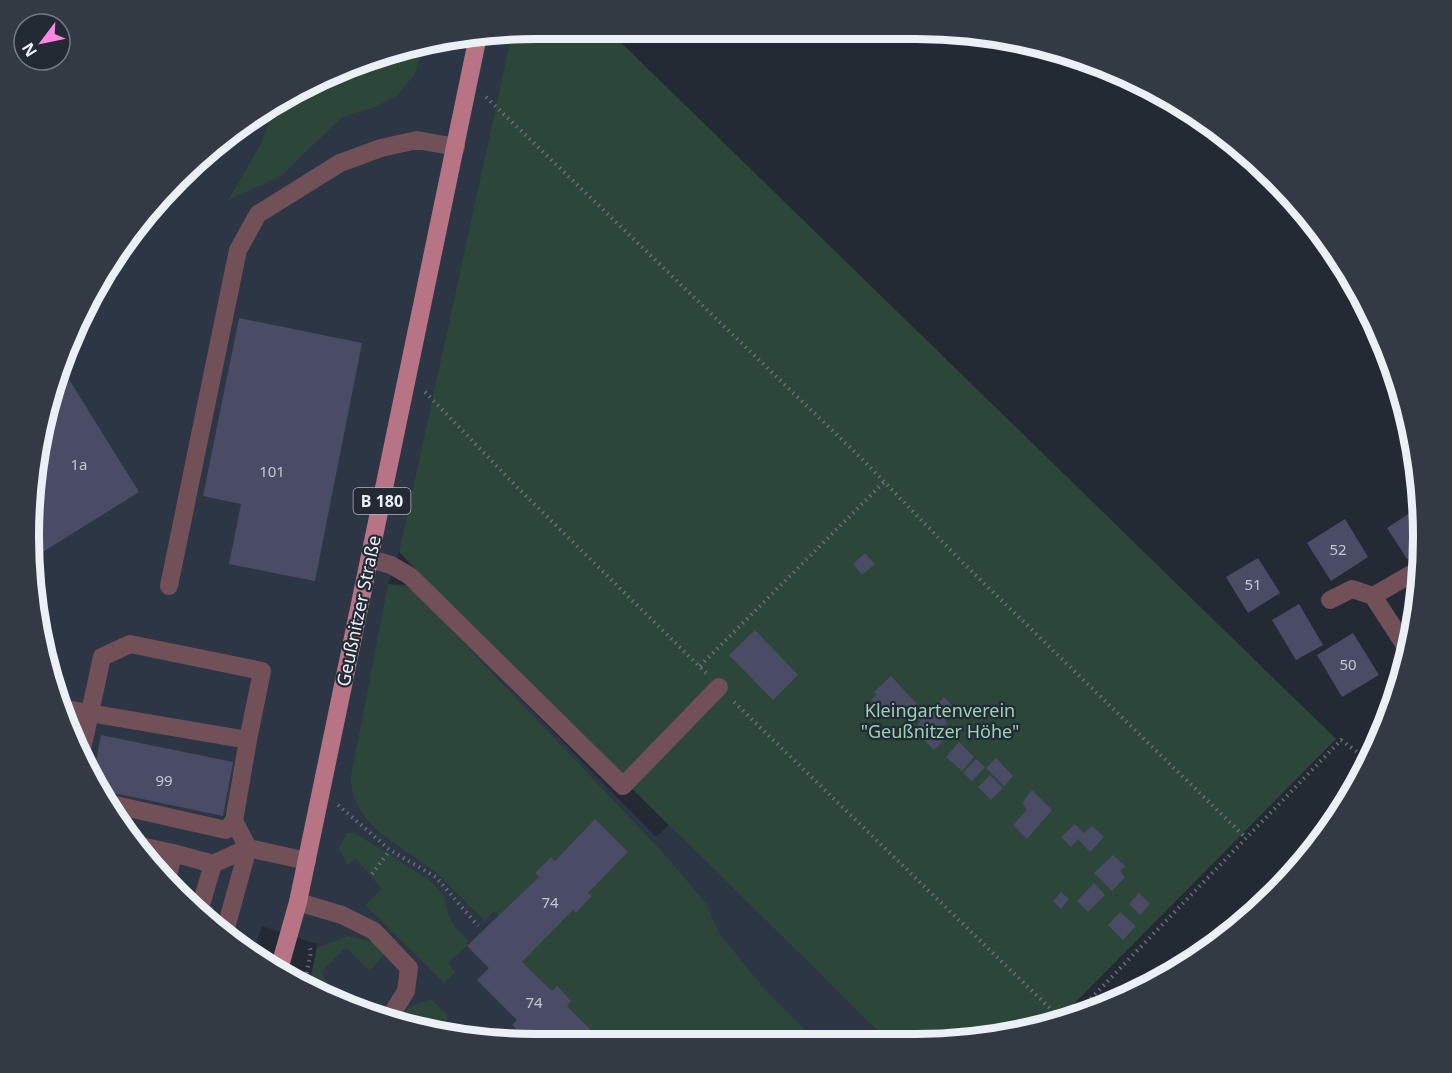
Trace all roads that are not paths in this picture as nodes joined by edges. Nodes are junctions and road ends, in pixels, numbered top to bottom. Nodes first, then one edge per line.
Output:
1 (477, 43) edge
2 (456, 147) junction
3 (370, 560) junction
4 (1412, 574) edge
5 (169, 586) dead end
6 (1373, 596) junction
7 (1330, 600) dead end
8 (1402, 640) edge
9 (719, 687) dead end
10 (70, 710) edge
11 (89, 714) junction
12 (248, 740) junction
13 (83, 742) edge
14 (119, 806) edge
15 (234, 821) junction
16 (149, 848) edge
17 (248, 848) junction
18 (174, 853) junction
19 (307, 861) junction
20 (213, 864) junction
21 (169, 872) edge
22 (298, 902) junction
23 (201, 905) dead end
24 (226, 925) edge
25 (281, 963) edge
26 (393, 1013) edge

1 - 2 main road, Geußnitzer Straße / B 180
2 - 3 main road, Geußnitzer Straße / B 180
2 - 5 street
3 - 9 street
3 - 19 main road, Geußnitzer Straße / B 180
4 - 6 street
6 - 7 street
6 - 8 street
10 - 11 street
11 - 12 street
11 - 12 street
11 - 13 street
12 - 15 street
14 - 15 street
15 - 17 street
16 - 18 street
17 - 19 street
17 - 20 street
17 - 24 street
18 - 20 street
18 - 21 street
19 - 22 main road, Geußnitzer Straße / B 180
20 - 23 street
22 - 25 main road, Geußnitzer Straße / B 180
22 - 26 street

